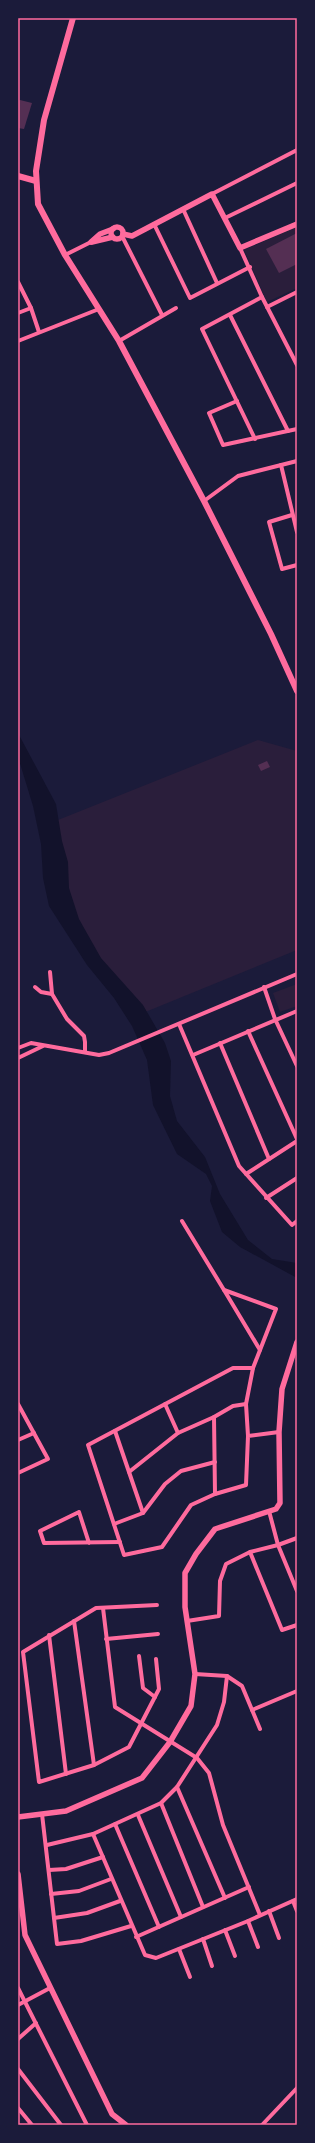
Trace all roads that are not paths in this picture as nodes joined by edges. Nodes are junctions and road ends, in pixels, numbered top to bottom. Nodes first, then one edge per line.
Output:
1 (73, 18) edge
2 (297, 150) edge
3 (18, 176) edge
4 (36, 181) junction
5 (297, 183) edge
6 (212, 194) junction
7 (182, 209) junction
8 (225, 218) junction
9 (154, 224) junction
10 (297, 224) edge
11 (114, 229) junction
12 (123, 235) junction
13 (113, 237) junction
14 (91, 242) junction
15 (240, 248) junction
16 (65, 255) junction
17 (250, 267) junction
18 (18, 282) edge
19 (217, 283) junction
20 (297, 292) edge
21 (262, 297) junction
22 (267, 307) junction
23 (31, 308) junction
24 (176, 308) dead end
25 (99, 309) junction
26 (18, 313) edge
27 (162, 315) junction
28 (230, 315) junction
29 (39, 332) junction
30 (18, 341) edge
31 (119, 341) junction
32 (297, 365) edge
33 (237, 401) junction
34 (297, 429) edge
35 (288, 431) junction
36 (255, 439) junction
37 (297, 461) edge
38 (281, 465) junction
39 (204, 501) junction
40 (292, 515) junction
41 (297, 532) edge
42 (297, 565) edge
43 (297, 691) edge
44 (50, 972) dead end
45 (297, 974) edge
46 (35, 987) dead end
47 (264, 987) junction
48 (52, 994) junction
49 (297, 1011) edge
50 (275, 1019) junction
51 (179, 1024) junction
52 (248, 1031) junction
53 (220, 1043) junction
54 (43, 1045) junction
55 (18, 1048) edge
56 (84, 1052) junction
57 (193, 1055) junction
58 (18, 1058) edge
59 (297, 1066) edge
60 (297, 1140) edge
61 (269, 1159) junction
62 (246, 1174) junction
63 (297, 1178) edge
64 (266, 1198) junction
65 (182, 1221) dead end
66 (297, 1221) edge
67 (224, 1290) junction
68 (297, 1342) edge
69 (260, 1350) junction
70 (296, 1350) edge
71 (253, 1368) junction
72 (18, 1404) edge
73 (165, 1404) junction
74 (246, 1404) junction
75 (214, 1417) junction
76 (115, 1431) junction
77 (279, 1432) junction
78 (34, 1433) junction
79 (178, 1433) junction
80 (248, 1436) junction
81 (18, 1440) edge
82 (215, 1462) junction
83 (129, 1472) junction
84 (18, 1473) edge
85 (215, 1494) junction
86 (269, 1511) junction
87 (143, 1513) junction
88 (114, 1524) junction
89 (297, 1538) edge
90 (120, 1542) junction
91 (89, 1543) junction
92 (278, 1545) junction
93 (250, 1552) junction
94 (297, 1591) edge
95 (157, 1605) dead end
96 (103, 1608) junction
97 (74, 1621) junction
98 (187, 1621) junction
99 (297, 1625) edge
100 (158, 1634) dead end
101 (49, 1635) junction
102 (106, 1639) junction
103 (139, 1656) dead end
104 (156, 1659) dead end
105 (195, 1674) junction
106 (226, 1676) junction
107 (297, 1691) edge
108 (155, 1697) junction
109 (252, 1710) junction
110 (141, 1724) junction
111 (260, 1729) dead end
112 (170, 1742) junction
113 (197, 1758) junction
114 (94, 1765) junction
115 (66, 1774) junction
116 (177, 1787) junction
117 (161, 1803) junction
118 (42, 1814) junction
119 (138, 1815) junction
120 (18, 1817) edge
121 (115, 1824) junction
122 (93, 1834) junction
123 (46, 1845) junction
124 (102, 1857) junction
125 (49, 1870) junction
126 (18, 1874) edge
127 (111, 1879) junction
128 (249, 1888) junction
129 (52, 1894) junction
130 (225, 1898) junction
131 (295, 1900) edge
132 (120, 1901) junction
133 (203, 1907) junction
134 (269, 1911) junction
135 (297, 1911) edge
136 (260, 1915) junction
137 (181, 1917) junction
138 (54, 1918) junction
139 (248, 1921) junction
140 (132, 1926) junction
141 (158, 1927) junction
142 (225, 1930) junction
143 (136, 1936) junction
144 (279, 1938) dead end
145 (203, 1939) junction
146 (258, 1947) dead end
147 (179, 1949) junction
148 (235, 1956) dead end
149 (212, 1966) dead end
150 (190, 1977) dead end
151 (18, 1988) edge
152 (50, 1988) junction
153 (24, 2000) junction
154 (18, 2005) edge
155 (36, 2023) junction
156 (18, 2039) edge
157 (18, 2069) edge
158 (297, 2088) edge
159 (18, 2108) edge
160 (32, 2125) edge
161 (61, 2125) edge
162 (87, 2125) edge
163 (126, 2125) edge
164 (262, 2125) edge

1 - 4 main road
2 - 6 street
3 - 4 main road
4 - 16 main road
5 - 8 street
6 - 7 street
6 - 8 street
7 - 9 street
7 - 19 street
8 - 15 street
9 - 12 street
9 - 19 street
10 - 15 street
11 - 12 street
11 - 13 street
11 - 14 street
12 - 13 street
12 - 27 street
13 - 14 street
14 - 16 street
15 - 17 street
16 - 25 main road
17 - 19 street
17 - 21 street
18 - 23 street
20 - 22 street
21 - 22 street
21 - 28 street
22 - 32 street
23 - 26 street
23 - 29 street
24 - 27 street
25 - 29 street
25 - 31 main road
27 - 31 street
28 - 33 street
28 - 35 street
29 - 30 street
31 - 39 main road
33 - 36 street
33 - 36 street
34 - 35 street
35 - 36 street
37 - 38 street
38 - 39 street
38 - 40 street
39 - 43 main road
40 - 41 street
40 - 42 street
44 - 48 street
45 - 47 street
46 - 48 street
47 - 50 street
47 - 51 street
48 - 56 street
49 - 50 street
50 - 52 street
50 - 59 street
51 - 56 street
51 - 57 street
52 - 53 street
52 - 60 street
53 - 57 street
53 - 61 street
54 - 55 street
54 - 56 street
54 - 58 street
57 - 62 street
60 - 61 street
61 - 62 street
62 - 64 street
63 - 64 street
64 - 66 street
65 - 67 street
67 - 69 street
67 - 69 street
68 - 70 street
69 - 71 street
70 - 77 street
71 - 73 street
71 - 74 street
72 - 78 street
73 - 76 street
73 - 79 street
74 - 75 street
74 - 80 street
75 - 79 street
75 - 82 street
76 - 83 street
76 - 88 street
77 - 80 street
77 - 86 street
78 - 81 street
78 - 84 street
79 - 83 street
80 - 85 street
82 - 85 street
82 - 87 street
83 - 87 street
85 - 90 street
86 - 92 street
86 - 98 street
87 - 88 street
88 - 90 street
89 - 92 street
90 - 91 street
91 - 91 street
92 - 93 street
92 - 94 street
93 - 98 street
93 - 99 street
95 - 96 street
96 - 97 street
96 - 102 street
97 - 101 street
97 - 114 street
98 - 105 street
100 - 102 street
101 - 115 street
101 - 115 street
102 - 110 street
103 - 108 street
104 - 108 street
105 - 106 street
105 - 112 street
106 - 109 street
106 - 113 street
107 - 109 street
108 - 110 street
109 - 111 street
110 - 112 street
110 - 114 street
112 - 113 street
112 - 118 street
113 - 116 street
113 - 128 street
114 - 115 street
116 - 117 street
116 - 130 street
117 - 119 street
117 - 133 street
118 - 120 street
118 - 123 street
119 - 121 street
119 - 137 street
121 - 122 street
121 - 141 street
122 - 123 street
122 - 124 street
123 - 125 street
124 - 125 street
124 - 127 street
125 - 129 street
126 - 152 street
127 - 129 street
127 - 132 street
128 - 130 street
128 - 136 street
129 - 138 street
130 - 133 street
131 - 134 street
131 - 135 street
132 - 138 street
132 - 140 street
133 - 137 street
134 - 136 street
134 - 144 street
136 - 139 street
137 - 141 street
138 - 140 street
139 - 142 street
139 - 146 street
140 - 143 street
141 - 143 street
142 - 145 street
142 - 148 street
143 - 147 street
145 - 147 street
145 - 149 street
147 - 150 street
151 - 153 street
152 - 153 street
152 - 163 street
153 - 154 street
153 - 155 street
155 - 156 street
155 - 162 street
157 - 161 street
158 - 164 street
159 - 160 street

